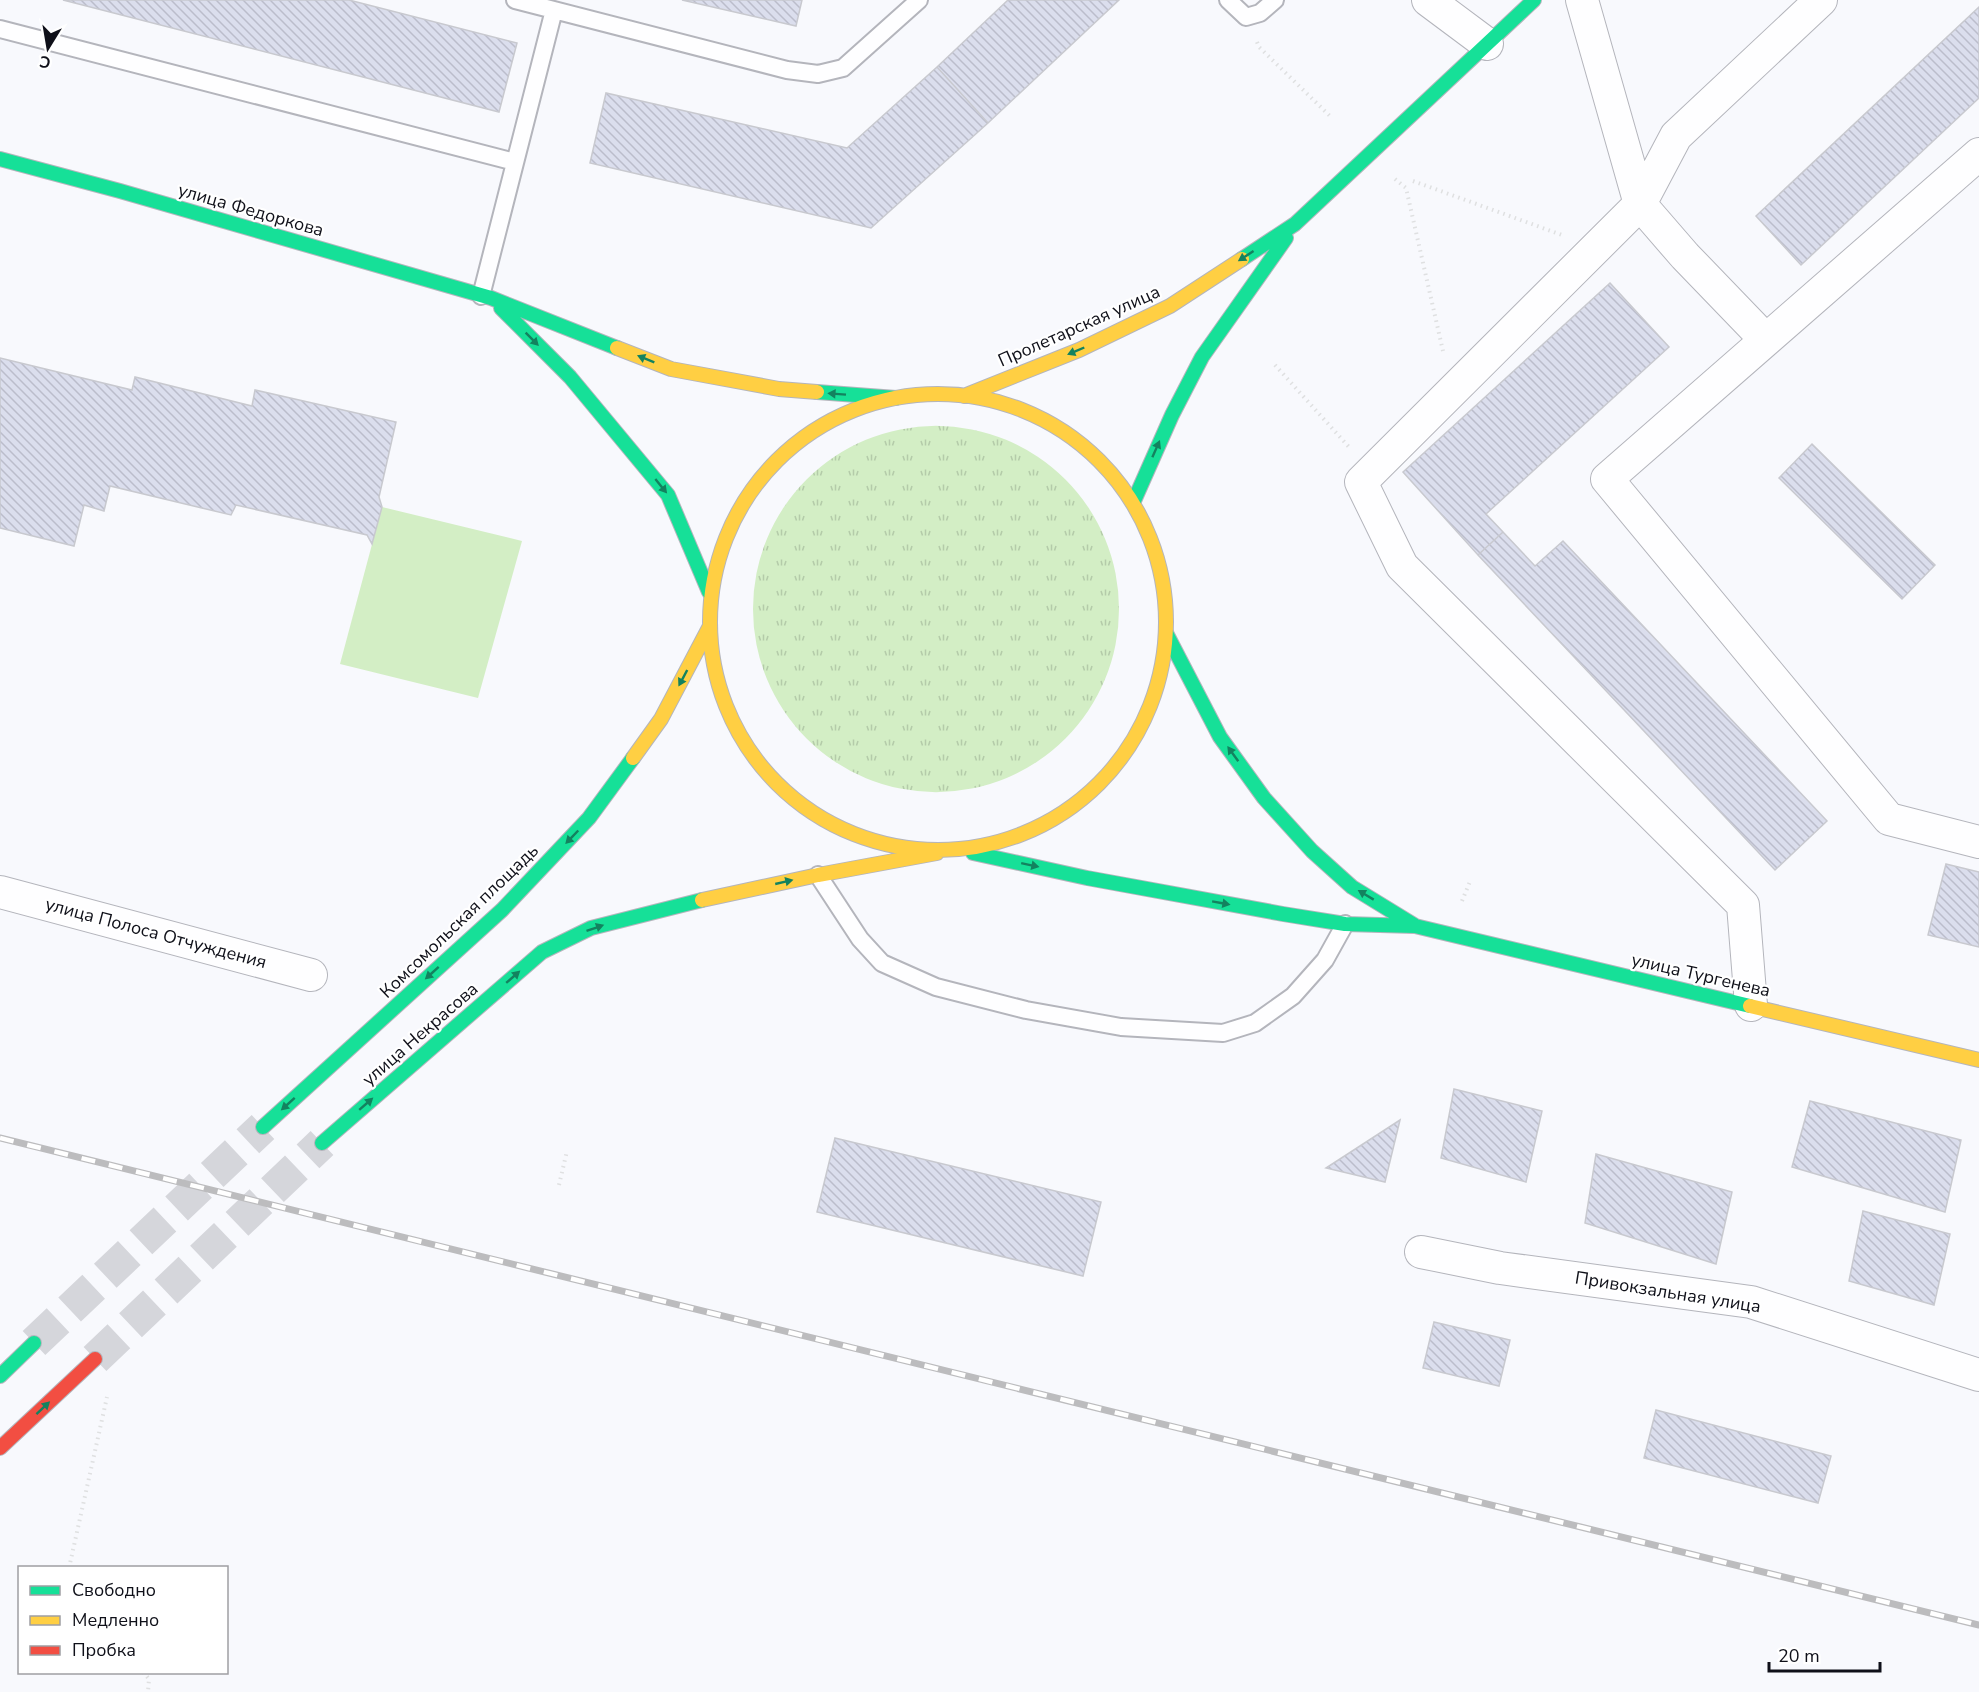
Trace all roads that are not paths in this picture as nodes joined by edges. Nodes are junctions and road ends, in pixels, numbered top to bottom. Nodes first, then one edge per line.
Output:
1 (515, 0) edge
2 (919, 0) edge
3 (1228, 0) edge
4 (1275, 0) edge
5 (1428, 0) edge
6 (1534, 0) edge
7 (1582, 0) edge
8 (1821, 0) edge
9 (554, 10) junction
10 (0, 29) edge
11 (1487, 44) junction
12 (1979, 153) edge
13 (0, 159) edge
14 (515, 162) junction
15 (1640, 204) junction
16 (1296, 224) junction
17 (486, 297) junction
18 (1766, 340) junction
19 (964, 396) junction
20 (896, 398) junction
21 (1132, 503) junction
22 (709, 592) junction
23 (710, 626) junction
24 (1166, 633) junction
25 (1979, 842) edge
26 (938, 853) junction
27 (973, 853) junction
28 (818, 875) junction
29 (0, 892) edge
30 (1345, 924) junction
31 (1415, 926) junction
32 (542, 952) joint
33 (311, 975) dead end
34 (1751, 1005) junction
35 (1979, 1059) edge
36 (263, 1127) tunnel mouth
37 (322, 1143) tunnel mouth
38 (1421, 1252) dead end
39 (34, 1343) tunnel mouth
40 (95, 1359) tunnel mouth
41 (1979, 1375) edge
42 (0, 1376) edge
43 (0, 1448) edge

1 - 9 lane
2 - 9 lane
3 - 4 lane
5 - 11 street
6 - 11 main road, Пролетарская улица
7 - 15 street
8 - 15 street
9 - 14 lane
10 - 14 lane
11 - 16 main road, Пролетарская улица
12 - 18 street
13 - 17 main road, улица Федоркова
14 - 17 lane
15 - 18 street
15 - 34 street
16 -> 19 main road, Пролетарская улица
21 -> 16 main road, Пролетарская улица
20 -> 17 main road, улица Федоркова
17 -> 22 main road
18 - 25 street
19 - 20 main road, Комсомольская площадь
19 - 21 main road, Комсомольская площадь
20 - 22 main road, Комсомольская площадь
21 - 24 main road, Комсомольская площадь
22 - 23 main road, Комсомольская площадь
23 - 26 main road, Комсомольская площадь
23 -> 36 main road, Комсомольская площадь
24 - 27 main road, Комсомольская площадь
31 -> 24 main road
26 - 27 main road, Комсомольская площадь
26 - 28 main road, Комсомольская площадь
27 -> 30 main road
28 - 30 lane
32 -> 28 main road, Комсомольская площадь
29 - 33 street, улица Полоса Отчуждения
30 - 31 main road
31 - 34 main road, улица Тургенева
37 -> 32 main road, улица Некрасова
34 - 35 main road, улица Тургенева
38 - 41 street, Привокзальная улица
39 - 42 main road
43 -> 40 main road

